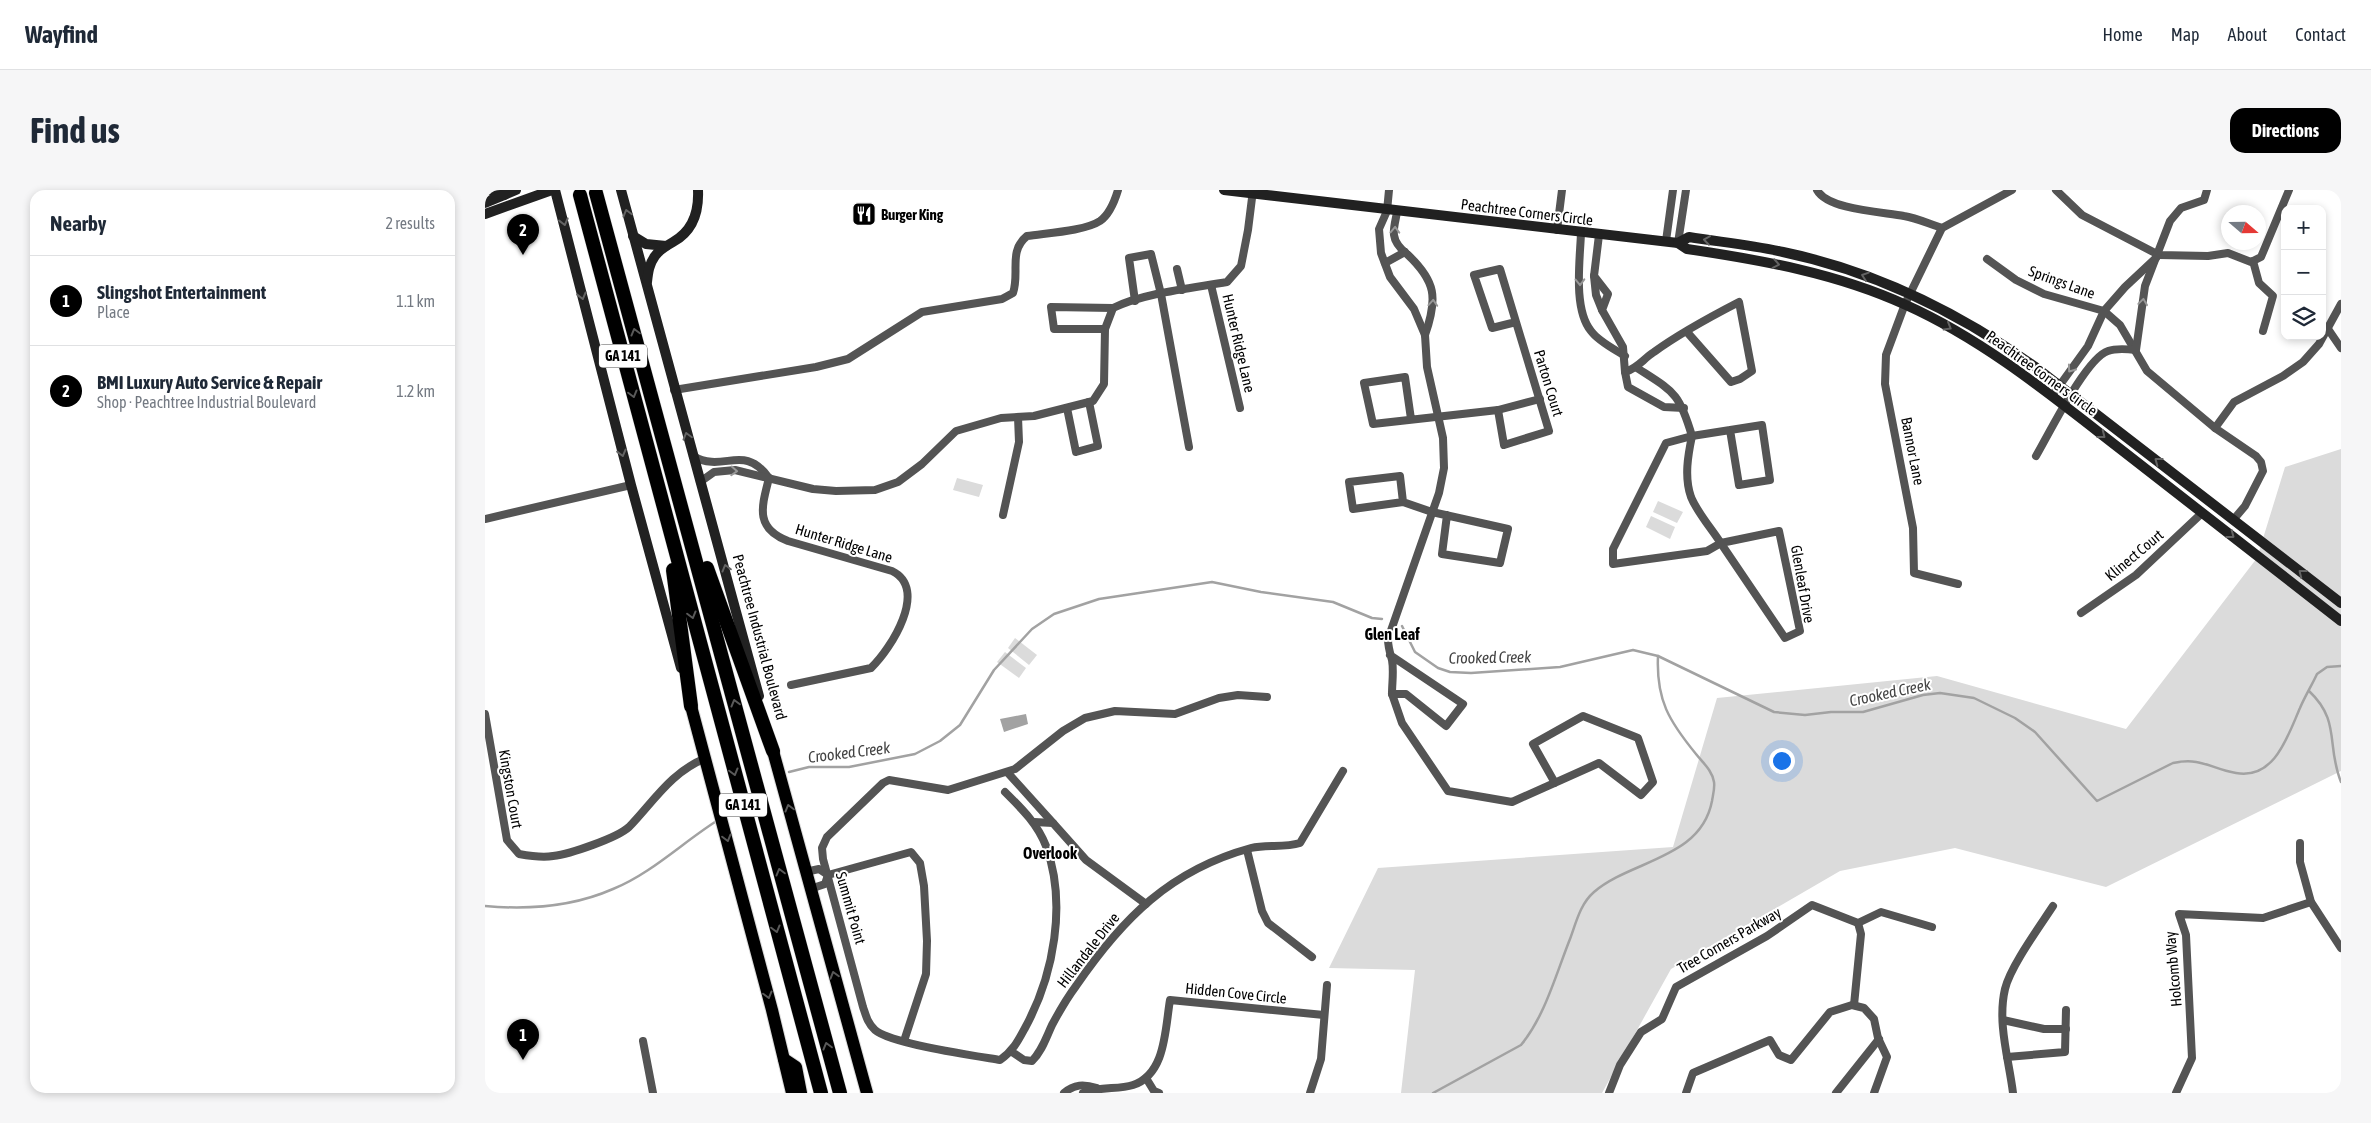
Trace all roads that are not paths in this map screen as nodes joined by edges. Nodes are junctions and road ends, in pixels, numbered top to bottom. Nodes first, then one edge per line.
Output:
1 (487, 190) edge
2 (516, 190) edge
3 (554, 190) edge
4 (621, 190) edge
5 (1118, 190) edge
6 (1224, 190) edge
7 (1389, 190) edge
8 (1562, 190) edge
9 (1673, 190) edge
10 (1686, 190) edge
11 (1817, 190) edge
12 (2012, 190) edge
13 (2056, 190) edge
14 (2207, 190) edge
15 (2289, 190) edge
16 (698, 191) edge
17 (1253, 192) edge
18 (596, 193) dead end
19 (504, 194) junction
20 (1996, 194) edge
21 (580, 195) dead end
22 (486, 210) edge
23 (1392, 211) junction
24 (1941, 228) junction
25 (1557, 230) junction
26 (1581, 233) junction
27 (633, 236) junction
28 (1599, 236) junction
29 (1666, 241) junction
30 (1678, 243) junction
31 (666, 246) junction
32 (1405, 252) junction
33 (2159, 255) junction
34 (1987, 259) dead end
35 (2253, 261) junction
36 (1385, 263) junction
37 (1177, 268) dead end
38 (1594, 276) junction
39 (1211, 285) junction
40 (647, 286) junction
41 (1182, 290) junction
42 (1161, 294) junction
43 (1911, 294) junction
44 (1135, 301) junction
45 (1905, 304) junction
46 (2341, 304) edge
47 (1113, 308) junction
48 (1602, 310) junction
49 (2104, 312) junction
50 (1516, 322) junction
51 (1105, 329) junction
52 (2327, 329) junction
53 (2263, 330) dead end
54 (1687, 332) junction
55 (1425, 335) junction
56 (2088, 346) junction
57 (2341, 348) edge
58 (2136, 350) junction
59 (1625, 356) junction
60 (2099, 356) junction
61 (1637, 368) junction
62 (1625, 372) junction
63 (2059, 386) junction
64 (674, 390) junction
65 (2069, 395) junction
66 (2052, 396) junction
67 (1540, 399) junction
68 (1089, 402) junction
69 (2064, 406) junction
70 (1067, 408) junction
71 (1240, 408) dead end
72 (1684, 408) junction
73 (1498, 410) junction
74 (1439, 415) junction
75 (1017, 417) junction
76 (1411, 419) junction
77 (2215, 428) junction
78 (1730, 430) junction
79 (1692, 436) junction
80 (1189, 447) dead end
81 (693, 456) junction
82 (2036, 456) dead end
83 (769, 478) junction
84 (675, 480) junction
85 (700, 482) junction
86 (631, 485) junction
87 (1403, 502) junction
88 (1432, 512) junction
89 (2202, 513) junction
90 (1003, 515) dead end
91 (1447, 515) junction
92 (666, 517) junction
93 (485, 519) edge
94 (2234, 519) junction
95 (1721, 542) junction
96 (1958, 584) dead end
97 (2341, 603) edge
98 (2081, 613) dead end
99 (2341, 621) edge
100 (1390, 654) junction
101 (791, 685) dead end
102 (1392, 694) junction
103 (1267, 697) dead end
104 (691, 706) junction
105 (485, 714) edge
106 (773, 750) junction
107 (706, 758) junction
108 (1343, 771) dead end
109 (1008, 773) junction
110 (1555, 783) junction
111 (1005, 792) dead end
112 (1034, 822) junction
113 (1053, 823) junction
114 (2299, 843) dead end
115 (1247, 850) junction
116 (805, 872) junction
117 (828, 875) junction
118 (810, 889) junction
119 (2311, 902) junction
120 (1146, 904) junction
121 (2053, 906) dead end
122 (1858, 923) junction
123 (1932, 927) dead end
124 (2341, 948) edge
125 (1313, 957) dead end
126 (1327, 985) dead end
127 (1854, 1005) junction
128 (2066, 1010) dead end
129 (1324, 1015) junction
130 (2003, 1020) junction
131 (2066, 1029) junction
132 (1879, 1039) junction
133 (643, 1041) dead end
134 (904, 1041) junction
135 (1012, 1052) junction
136 (2007, 1057) junction
137 (784, 1059) junction
138 (1146, 1078) junction
139 (1097, 1088) junction
140 (653, 1093) edge
141 (792, 1093) edge
142 (801, 1093) edge
143 (821, 1093) edge
144 (840, 1093) edge
145 (867, 1093) edge
146 (1064, 1093) edge
147 (1083, 1093) edge
148 (1159, 1093) edge
149 (1310, 1093) edge
150 (1609, 1093) edge
151 (1686, 1093) edge
152 (1836, 1093) edge
153 (1874, 1093) edge
154 (2013, 1093) edge
155 (2176, 1093) edge

1 - 19 street
2 - 19 street
3 - 22 street
3 -> 86 street
27 -> 4 street, Peachtree Industrial Boulevard
5 - 64 street
6 - 17 street, Peachtree Corners Circle
7 - 23 street
8 - 25 street
9 - 29 street
10 - 30 street
11 - 24 street
12 - 20 street
13 - 33 street
14 - 33 street, Springs Lane
15 - 35 street
16 - 31 street
17 - 23 street, Peachtree Corners Circle
17 - 39 street, Hunter Ridge Lane
84 -> 18 highway, GA 141
19 - 22 street
20 - 24 street
21 -> 92 highway, GA 141
23 - 25 street, Peachtree Corners Circle
32 -> 23 street
23 - 36 street
24 - 43 street
25 - 26 street, Peachtree Corners Circle
26 - 28 street, Peachtree Corners Circle
26 -> 59 street
27 - 31 street
27 - 40 street, Peachtree Industrial Boulevard
28 - 29 street, Peachtree Corners Circle
28 - 38 street
29 - 30 street, Peachtree Corners Circle
43 -> 30 street, Peachtree Corners Circle
30 -> 45 street, Peachtree Corners Circle
31 - 40 street
32 - 36 street
55 -> 32 street
33 - 35 street
33 - 49 street, Springs Lane
58 -> 33 street, Springs Lane
34 - 49 street, Springs Lane
35 - 53 street
36 - 55 street
37 - 41 street
38 - 48 street
38 - 48 street
39 - 41 street, Hunter Ridge Lane
39 - 71 street, Hunter Ridge Lane
40 - 64 street, Peachtree Industrial Boulevard
41 - 42 street, Hunter Ridge Lane
42 - 44 street, Hunter Ridge Lane
42 - 44 street
42 - 80 street
43 - 45 street, Bannor Lane
43 - 63 street, Peachtree Corners Circle
44 - 47 street, Hunter Ridge Lane
45 -> 66 street, Peachtree Corners Circle
45 - 96 street, Bannor Lane
46 - 52 street
47 - 51 street
47 - 51 street, Hunter Ridge Lane
48 - 59 street
49 - 56 street, Springs Lane
49 - 58 street, Springs Lane
50 - 50 street, Parton Court
50 - 67 street, Parton Court
51 - 68 street
52 - 57 street
52 - 77 street
54 - 54 street
54 - 61 street
55 - 74 street
56 - 60 street
56 -> 63 street, Springs Lane
58 - 60 street
58 - 77 street, Springs Lane
59 - 62 street
60 - 65 street
61 - 62 street
61 - 72 street, Glenleaf Drive
62 - 72 street
63 - 65 street, Peachtree Corners Circle
63 - 66 street, Springs Lane
81 -> 64 street, Peachtree Industrial Boulevard
65 - 69 street
94 -> 65 street, Peachtree Corners Circle
66 - 69 street, Peachtree Corners Circle
67 - 73 street
67 - 73 street, Parton Court
68 - 70 street
68 - 70 street
69 - 82 street
69 -> 89 street, Peachtree Corners Circle
70 - 75 street
72 - 79 street, Glenleaf Drive
73 - 74 street
74 - 76 street
74 - 88 street
75 - 83 street
75 - 90 street
76 - 76 street
77 - 94 street, Springs Lane
78 - 78 street, Glenleaf Drive
78 - 79 street, Glenleaf Drive
79 - 95 street, Glenleaf Drive
79 - 95 street, Glenleaf Drive
81 - 83 street
81 - 85 street, Peachtree Industrial Boulevard
85 -> 83 street
83 - 101 street, Hunter Ridge Lane
84 - 106 highway
144 -> 84 highway, GA 141
106 -> 85 street, Peachtree Industrial Boulevard
86 - 93 street
86 - 104 street
87 - 87 street
87 - 88 street
88 - 91 street
88 - 100 street
89 - 98 street, Klinect Court
89 -> 99 street, Peachtree Corners Circle
91 - 91 street
92 - 104 highway
92 -> 143 highway, GA 141
97 -> 94 street, Peachtree Corners Circle
95 - 95 street, Glenleaf Drive
100 - 102 street
100 - 102 street
102 - 110 street
103 - 109 street
104 - 107 main road
105 - 107 street, Kingston Court
116 -> 106 main road, Peachtree Industrial Boulevard
107 -> 137 main road
108 - 115 street, Hillandale Drive
109 - 113 street
109 - 117 street, Summit Point
110 - 110 street
111 - 112 street
112 - 113 street
112 - 135 street
113 - 120 street
114 - 119 street
115 - 120 street, Hillandale Drive
115 - 125 street
116 - 117 street
116 - 118 main road, Peachtree Industrial Boulevard
117 - 118 street
117 - 134 street, Summit Point
117 - 134 street
145 -> 118 main road, Peachtree Industrial Boulevard
119 - 124 street
119 - 155 street, Holcomb Way
120 - 135 street, Hillandale Drive
121 - 130 street
122 - 123 street
122 - 127 street
122 - 150 street, Tree Corners Parkway
126 - 129 street
127 - 132 street
127 - 151 street
128 - 131 street
129 - 138 street, Hidden Cove Circle
129 - 149 street
130 - 131 street
130 - 136 street
131 - 136 street
132 - 152 street
132 - 153 street
133 - 140 street
134 - 135 street, Summit Point
136 - 154 street
137 - 141 main road
137 - 142 main road
138 - 139 street
138 - 148 street
139 - 146 street
139 - 147 street

